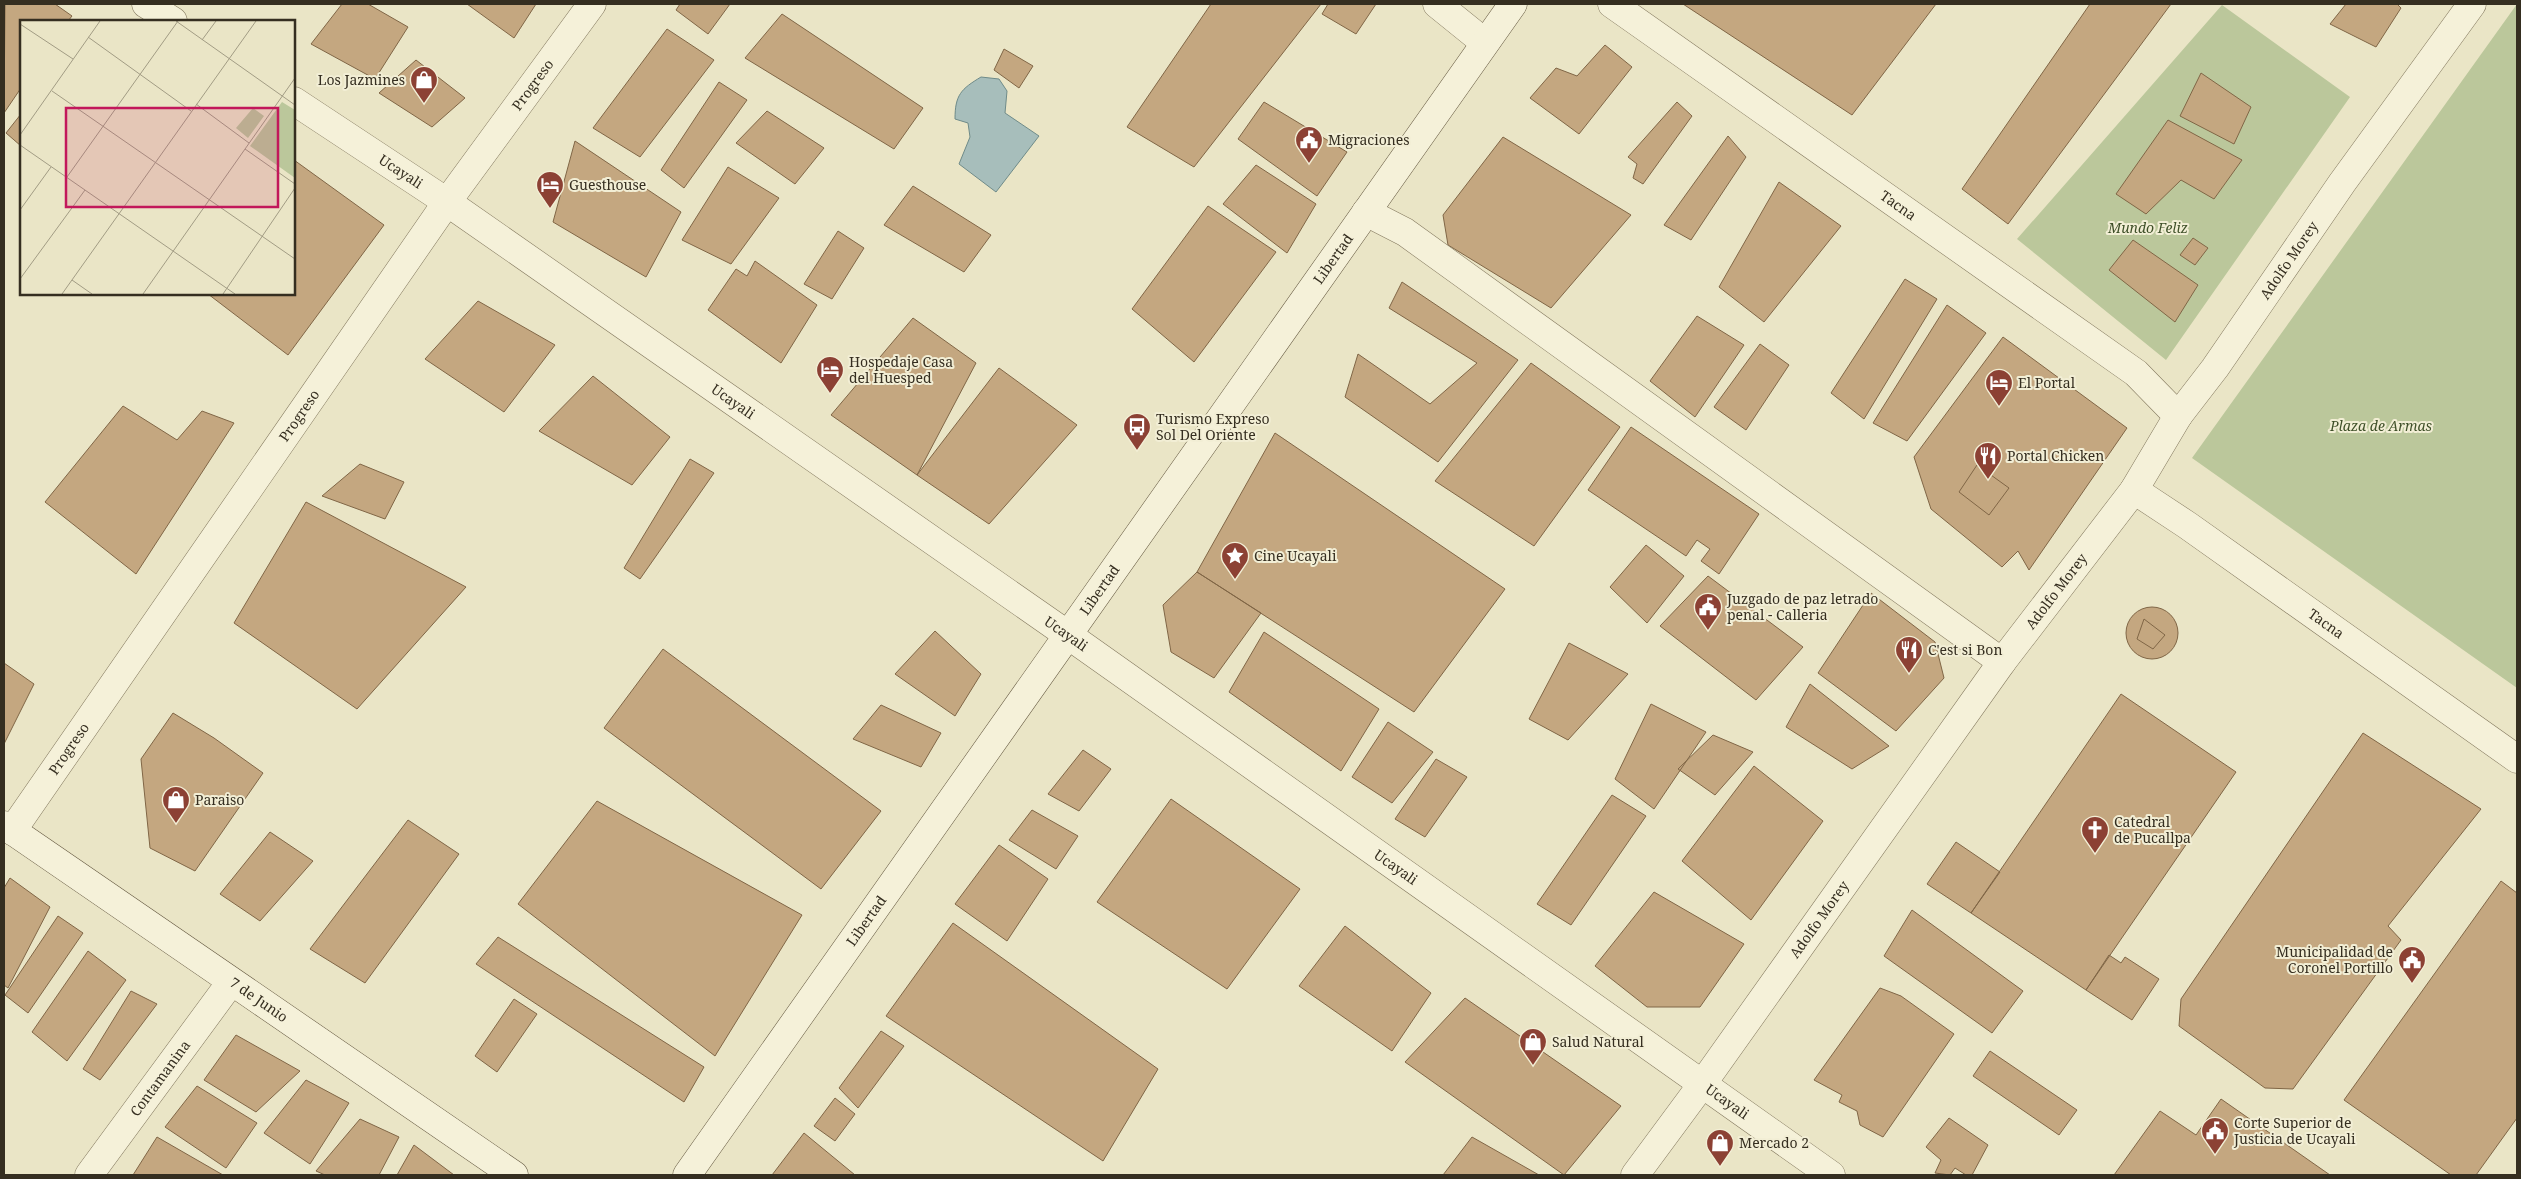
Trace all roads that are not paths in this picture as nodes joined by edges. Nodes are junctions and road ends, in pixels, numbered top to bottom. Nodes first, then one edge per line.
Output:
1 (146, 4) edge
2 (592, 4) edge
3 (1437, 4) edge
4 (1513, 4) edge
5 (1612, 4) edge
6 (2472, 4) edge
7 (171, 20) edge
8 (1484, 42) junction
9 (295, 102) edge
10 (447, 202) junction
11 (1366, 212) junction
12 (2178, 416) junction
13 (2134, 490) junction
14 (1068, 635) junction
15 (2002, 662) junction
16 (2517, 759) edge
17 (8, 828) edge
18 (232, 982) junction
19 (1703, 1083) junction
20 (89, 1175) edge
21 (514, 1175) edge
22 (687, 1175) edge
23 (1635, 1175) edge
24 (1830, 1175) edge

1 - 7 street
2 - 10 street, Progreso
3 - 8 street
4 - 8 street, Libertad
5 - 12 street, Tacna
6 - 12 street, Adolfo Morey
8 - 11 street, Libertad
9 - 10 street, Ucayali
10 - 14 street, Ucayali
10 - 17 street, Progreso
11 - 14 street, Libertad
11 - 15 street
12 - 13 street, Adolfo Morey
13 - 15 street, Adolfo Morey
13 - 16 street, Tacna
14 - 19 street, Ucayali
14 - 22 street, Libertad
15 - 19 street, Adolfo Morey
17 - 18 street, 7 de Junio
18 - 20 street, Contamanina
18 - 21 street, 7 de Junio
19 - 23 street, Adolfo Morey
19 - 24 street, Ucayali

